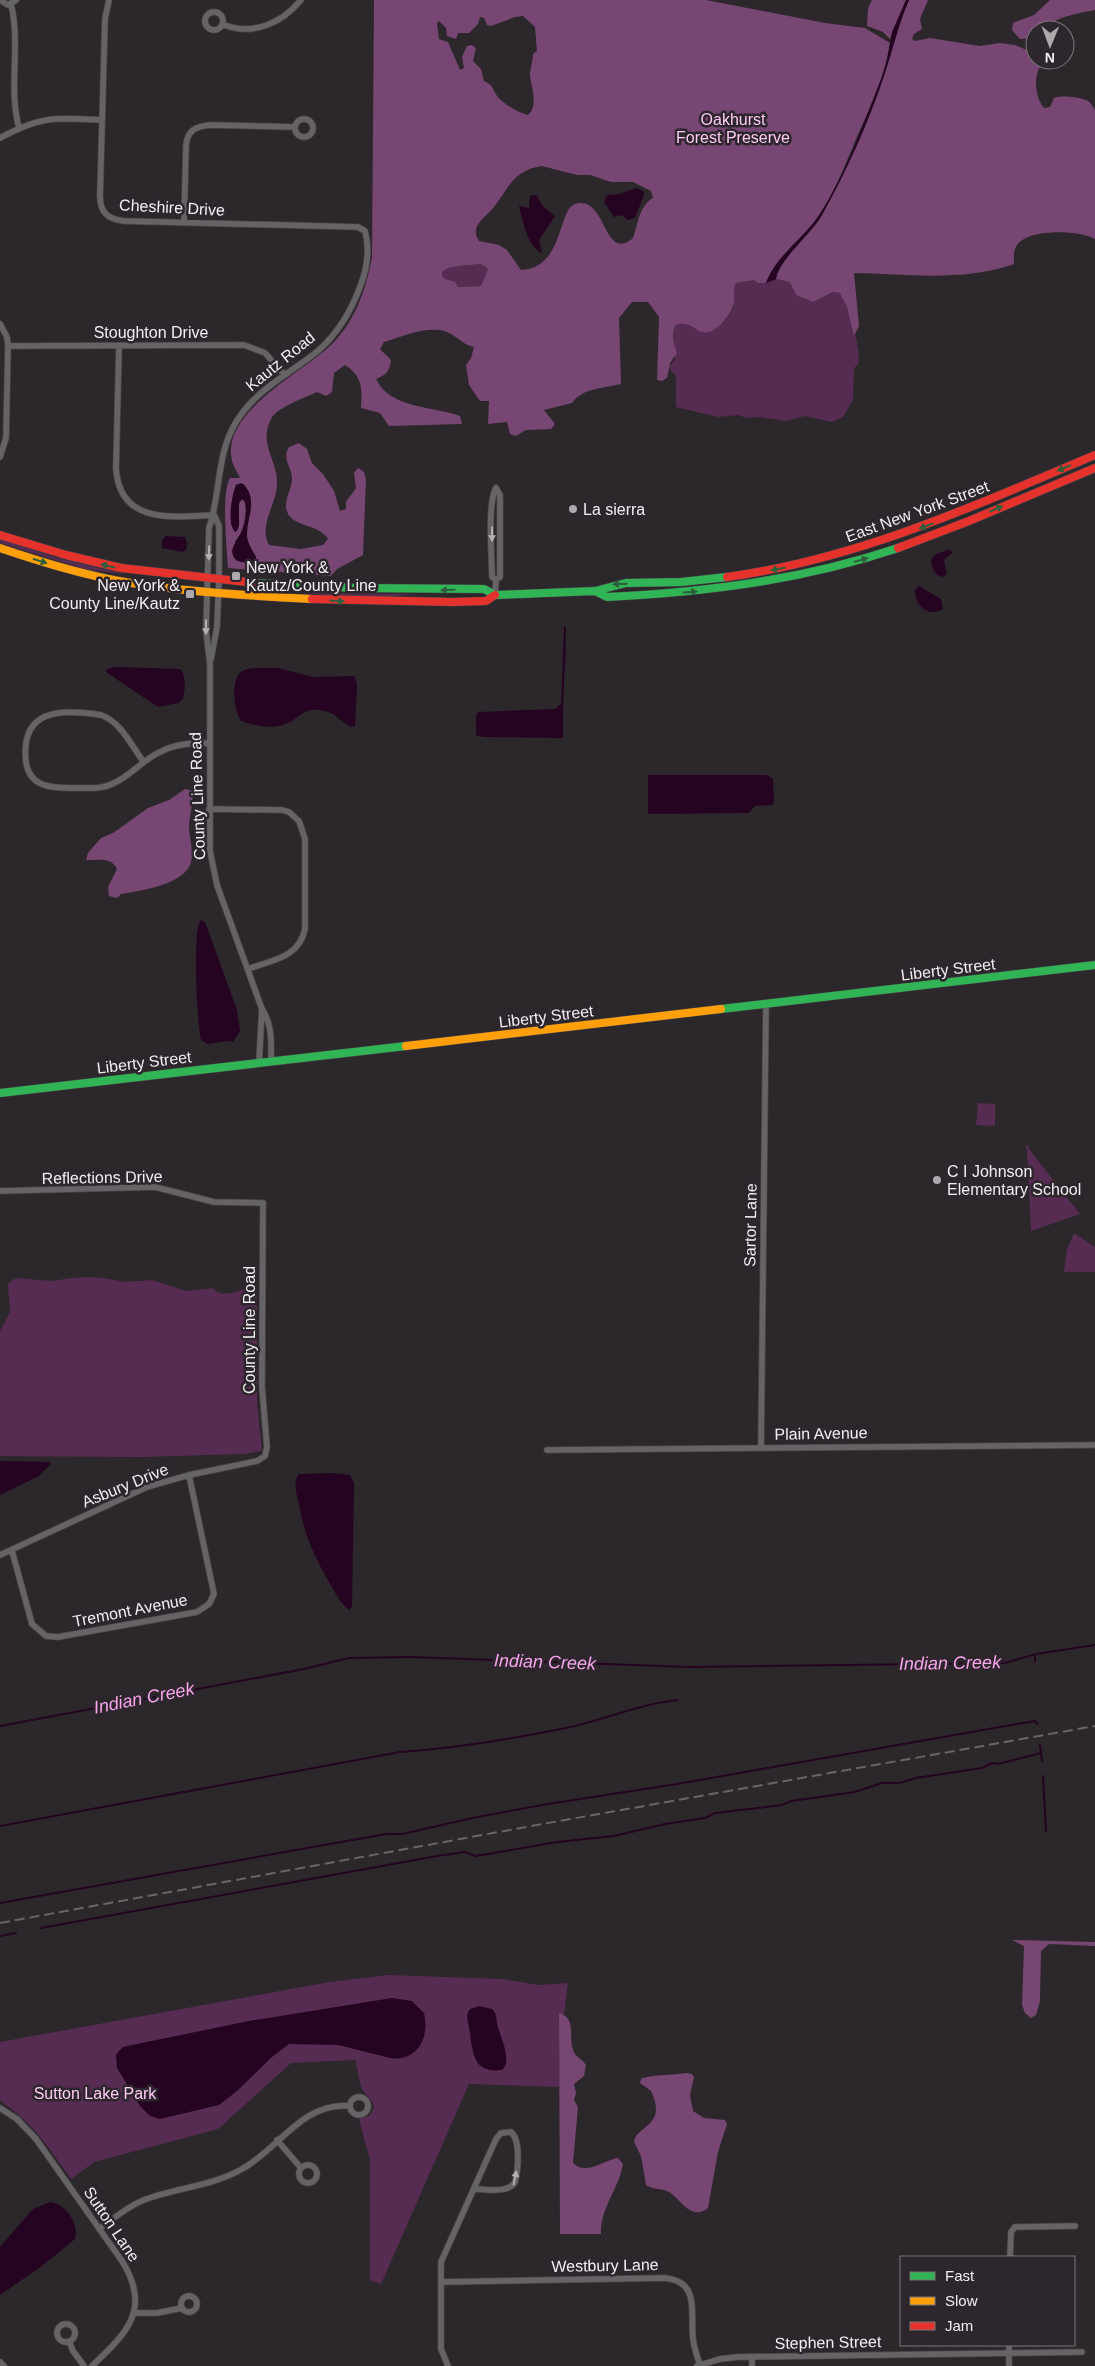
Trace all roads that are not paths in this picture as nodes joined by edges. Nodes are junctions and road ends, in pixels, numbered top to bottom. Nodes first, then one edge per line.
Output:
1 (0, 0) edge
2 (109, 0) edge
3 (302, 0) edge
4 (13, 2) edge
5 (222, 24) dead end
6 (102, 120) junction
7 (295, 127) dead end
8 (19, 128) junction
9 (0, 138) edge
10 (184, 223) junction
11 (365, 231) joint
12 (0, 324) edge
13 (8, 346) junction
14 (118, 346) junction
15 (284, 374) junction
16 (1095, 455) edge
17 (0, 456) edge
18 (1095, 468) edge
19 (214, 516) junction
20 (0, 535) edge
21 (0, 548) edge
22 (208, 579) junction
23 (219, 580) junction
24 (496, 580) junction
25 (207, 591) junction
26 (595, 591) junction
27 (218, 592) junction
28 (495, 595) junction
29 (210, 664) junction
30 (208, 743) junction
31 (143, 761) junction
32 (209, 809) junction
33 (1095, 965) edge
34 (248, 969) junction
35 (766, 1003) junction
36 (262, 1009) junction
37 (271, 1062) junction
38 (258, 1063) junction
39 (0, 1093) edge
40 (0, 1191) edge
41 (263, 1203) joint
42 (1095, 1445) edge
43 (761, 1448) junction
44 (547, 1450) dead end
45 (265, 1456) joint
46 (189, 1475) junction
47 (12, 1551) junction
48 (0, 1555) edge
49 (350, 2106) dead end
50 (0, 2108) edge
51 (277, 2140) junction
52 (301, 2168) dead end
53 (474, 2189) junction
54 (1075, 2226) dead end
55 (99, 2228) junction
56 (1010, 2256) edge
57 (441, 2282) junction
58 (182, 2308) dead end
59 (135, 2313) junction
60 (69, 2341) dead end
61 (1009, 2346) edge
62 (1009, 2352) junction
63 (1082, 2352) dead end
64 (752, 2357) junction
65 (0, 2362) edge
66 (4, 2366) edge
67 (84, 2366) edge
68 (92, 2366) edge
69 (448, 2366) edge
70 (699, 2366) edge
71 (752, 2366) edge
72 (1009, 2366) edge

1 - 4 street
2 - 6 street, Cheshire Drive
3 - 5 street
4 - 8 street
6 - 8 street
6 - 10 street, Cheshire Drive
7 - 10 street
8 - 9 street
10 - 11 street, Cheshire Drive
11 - 15 street, Kautz Road
12 - 13 street
13 - 14 street, Stoughton Drive
13 - 17 street
14 - 15 street, Stoughton Drive
14 - 19 street
15 - 19 street, Kautz Road
16 -> 26 main road, East New York Street
26 -> 18 main road, East New York Street
19 -> 22 street, Kautz Road
19 - 23 street, Kautz Road
22 -> 20 main road, East New York Street
21 -> 25 main road, East New York Street
22 - 23 main road, East New York Street
22 - 25 street, Kautz Road
23 - 27 street, Kautz Road
28 -> 23 main road, East New York Street
24 -> 24 street
24 - 28 street
25 - 27 main road, East New York Street
25 -> 29 street, County Line Road
26 - 28 main road, East New York Street
27 -> 28 main road, East New York Street
27 - 29 street, County Line Road
29 - 30 street, County Line Road
30 - 31 street
30 - 32 street, County Line Road
31 - 31 street
32 - 34 street, County Line Road
32 - 34 street
33 - 35 main road, Liberty Street
34 - 36 street, County Line Road
35 - 37 main road, Liberty Street
35 - 43 street, Sartor Lane
36 - 37 street, County Line Road
36 - 38 street, County Line Road
37 - 38 main road, Liberty Street
38 - 39 main road, Liberty Street
40 - 41 street, Reflections Drive
41 - 45 street, County Line Road
42 - 43 street, Plain Avenue
43 - 44 street, Plain Avenue
45 - 46 street, Asbury Drive
46 - 47 street, Asbury Drive
46 - 47 street, Tremont Avenue
47 - 48 street, Asbury Drive
49 - 51 street
50 - 55 street, Sutton Lane
51 - 52 street
51 - 55 street
53 -> 53 street
53 - 57 street
54 - 56 street
55 - 59 street, Sutton Lane
57 - 69 street
57 - 70 street, Westbury Lane
58 - 59 street
59 - 68 street
60 - 67 street
61 - 62 street
62 - 63 street, Stephen Street
62 - 64 street, Stephen Street
62 - 72 street
64 - 70 street, Stephen Street
64 - 71 street
65 - 66 street

